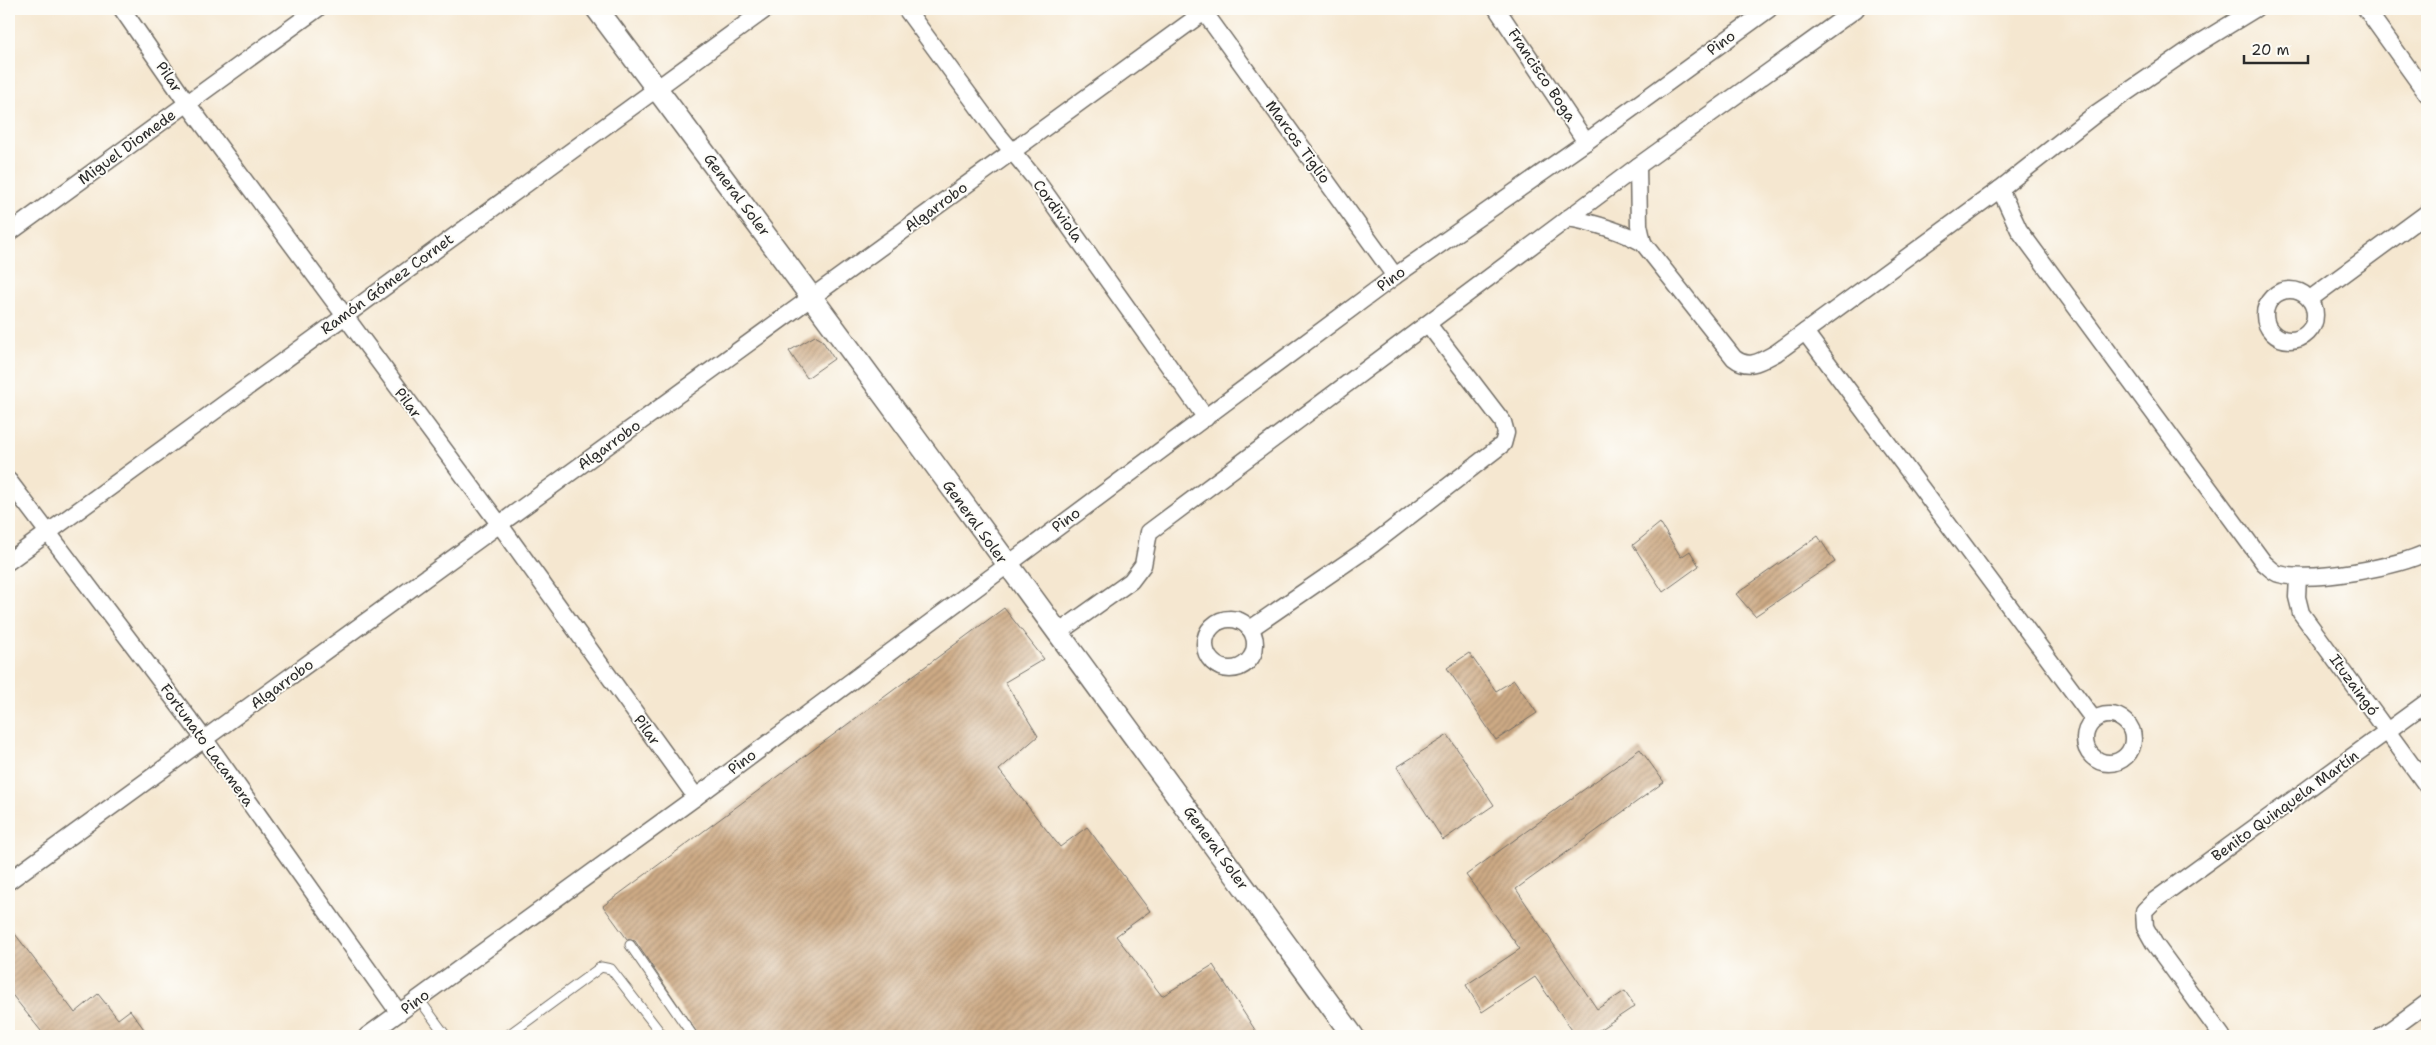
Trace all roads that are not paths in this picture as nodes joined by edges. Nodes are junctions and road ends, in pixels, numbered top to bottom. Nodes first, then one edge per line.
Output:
1 (122, 9) edge
2 (317, 9) edge
3 (597, 9) edge
4 (766, 9) edge
5 (906, 9) edge
6 (1497, 9) edge
7 (1769, 9) edge
8 (1856, 9) edge
9 (2255, 9) edge
10 (2366, 9) edge
11 (1205, 10) edge
12 (656, 88) junction
13 (2427, 94) edge
14 (187, 103) junction
15 (1586, 142) junction
16 (1014, 151) junction
17 (1638, 166) junction
18 (2000, 189) junction
19 (2427, 213) edge
20 (1568, 218) junction
21 (9, 233) edge
22 (1643, 242) junction
23 (1395, 276) junction
24 (812, 296) junction
25 (2310, 299) dead end
26 (343, 315) junction
27 (1428, 324) junction
28 (1805, 332) junction
29 (1206, 418) junction
30 (9, 481) edge
31 (500, 525) junction
32 (47, 533) junction
33 (2427, 552) edge
34 (9, 560) edge
35 (1006, 565) junction
36 (2298, 577) junction
37 (1250, 629) dead end
38 (1058, 633) junction
39 (2427, 702) edge
40 (2094, 720) dead end
41 (2387, 731) junction
42 (205, 740) junction
43 (2427, 786) edge
44 (696, 797) junction
45 (9, 881) edge
46 (630, 945) dead end
47 (419, 999) junction
48 (2427, 1003) edge
49 (398, 1013) junction
50 (367, 1036) edge
51 (446, 1036) edge
52 (507, 1036) edge
53 (664, 1036) edge
54 (693, 1036) edge
55 (1353, 1036) edge
56 (2222, 1036) edge
57 (2382, 1036) edge

1 - 14 street, Pilar
2 - 14 street, Miguel Diomede
3 - 12 street, General Soler
4 - 12 street, Ramón Gómez Cornet
5 - 16 street, Cordiviola
6 - 15 street, Francisco Boga
7 - 15 street, Pino
8 - 17 street
9 - 18 street
10 - 13 street
11 - 16 street, Algarrobo
11 - 23 street, Marcos Tiglio
12 - 24 street, General Soler
12 - 26 street, Ramón Gómez Cornet
14 - 21 street, Miguel Diomede
14 - 26 street, Pilar
15 - 23 street, Pino
16 - 24 street, Algarrobo
16 - 29 street, Cordiviola
17 - 20 street
17 - 22 street
18 - 28 street
18 - 36 street
19 - 25 street
20 - 22 street
20 - 27 street
22 - 28 street
23 - 29 street, Pino
24 - 31 street, Algarrobo
24 - 35 street, General Soler
26 - 31 street, Pilar
26 - 32 street, Ramón Gómez Cornet
27 - 37 street
27 - 38 street
28 - 40 street
29 - 35 street, Pino
30 - 32 street, Fortunato Lacamera
31 - 42 street, Algarrobo
31 - 44 street, Pilar
32 - 34 street, Ramón Gómez Cornet
32 - 42 street, Fortunato Lacamera
33 - 36 street
35 - 38 street, General Soler
35 - 44 street, Pino
36 - 41 street, Ituzaingó
38 - 55 street, General Soler
39 - 41 street, Benito Quinquela Martín
41 - 43 street, Ituzaingó
41 - 56 street, Benito Quinquela Martín
42 - 45 street, Algarrobo
42 - 49 street, Fortunato Lacamera
44 - 47 street, Pino
46 - 54 lane
47 - 49 street, Pino
47 - 51 lane
48 - 57 street
49 - 50 street, Pino
52 - 53 lane

